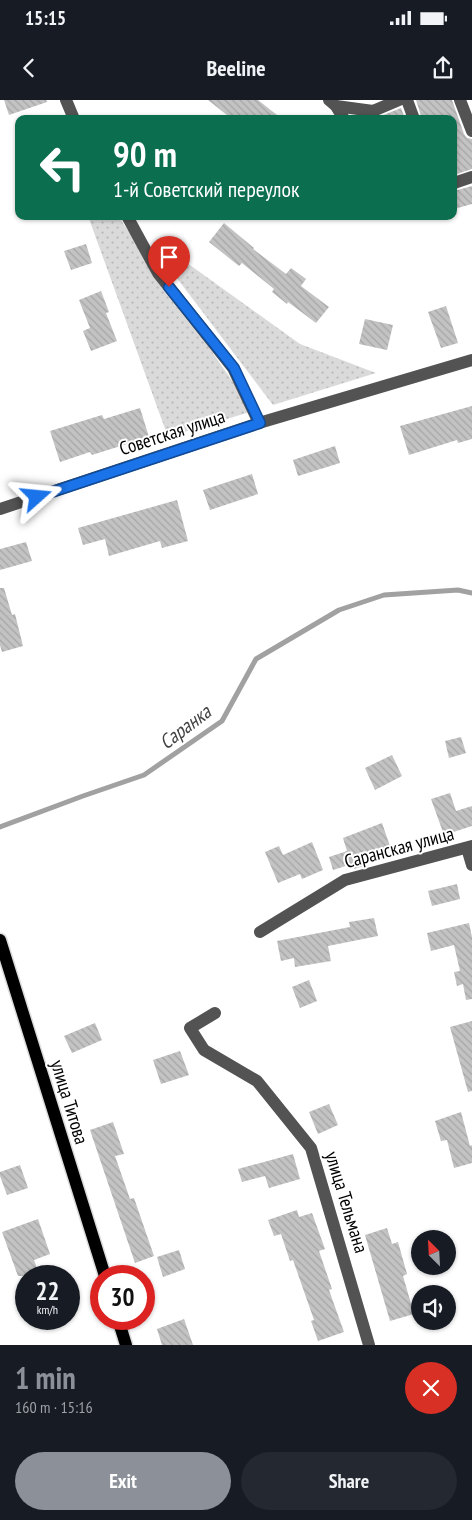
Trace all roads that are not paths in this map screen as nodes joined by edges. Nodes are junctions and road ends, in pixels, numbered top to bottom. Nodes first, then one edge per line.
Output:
1 (66, 100) edge
2 (399, 100) edge
3 (407, 100) edge
4 (460, 100) edge
5 (332, 103) edge
6 (72, 115) edge
7 (341, 115) edge
8 (413, 115) edge
9 (472, 131) edge
10 (472, 177) edge
11 (457, 182) edge
12 (129, 220) edge
13 (472, 360) edge
14 (260, 423) junction
15 (0, 509) edge
16 (470, 847) edge
17 (472, 865) edge
18 (260, 932) dead end
19 (0, 940) edge
20 (215, 1013) dead end
21 (102, 1265) edge
22 (121, 1330) edge
23 (126, 1345) edge
24 (369, 1345) edge

1 - 6 street
2 - 5 street
3 - 8 street
4 - 9 street
5 - 7 street
10 - 11 street
12 - 14 street
13 - 14 street, Советская улица
14 - 15 street, Советская улица
16 - 17 street
16 - 18 street, Саранская улица
19 - 21 main road, улица Титова
20 - 24 street, улица Тельмана
22 - 23 main road

